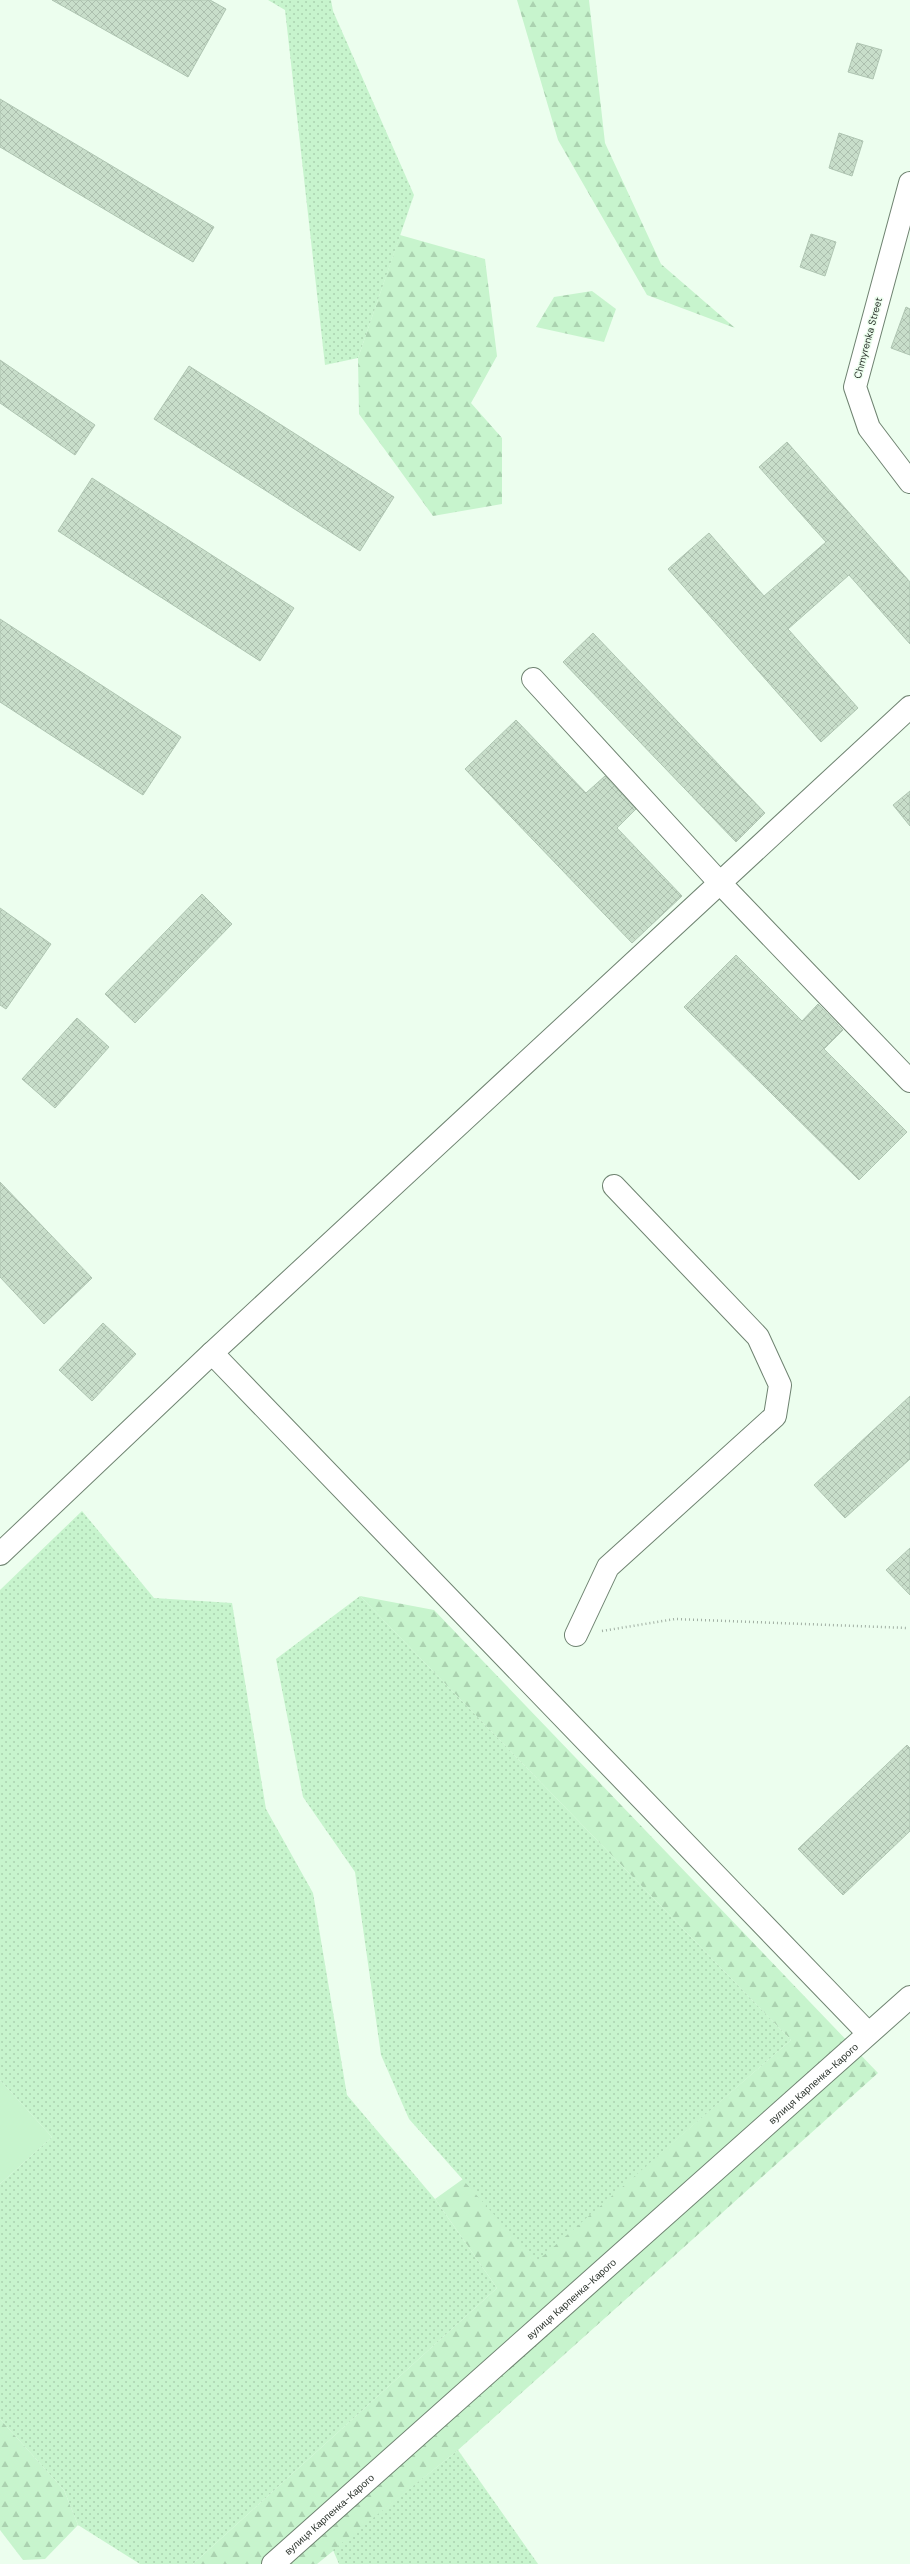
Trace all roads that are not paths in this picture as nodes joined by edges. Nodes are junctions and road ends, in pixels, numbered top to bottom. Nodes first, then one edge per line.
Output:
1 (910, 183) edge
2 (910, 482) edge
3 (533, 679) dead end
4 (910, 707) edge
5 (720, 883) junction
6 (910, 1081) edge
7 (614, 1186) dead end
8 (212, 1353) junction
9 (0, 1554) edge
10 (576, 1635) road end
11 (910, 1997) edge
12 (868, 2033) junction
13 (273, 2564) edge

1 - 2 street, Chmyrenka Street
3 - 5 street
4 - 5 street
5 - 6 street
5 - 8 street
7 - 10 street
8 - 9 street
8 - 12 street
11 - 12 street, вулиця Карпенка-Карого
12 - 13 street, вулиця Карпенка-Карого

